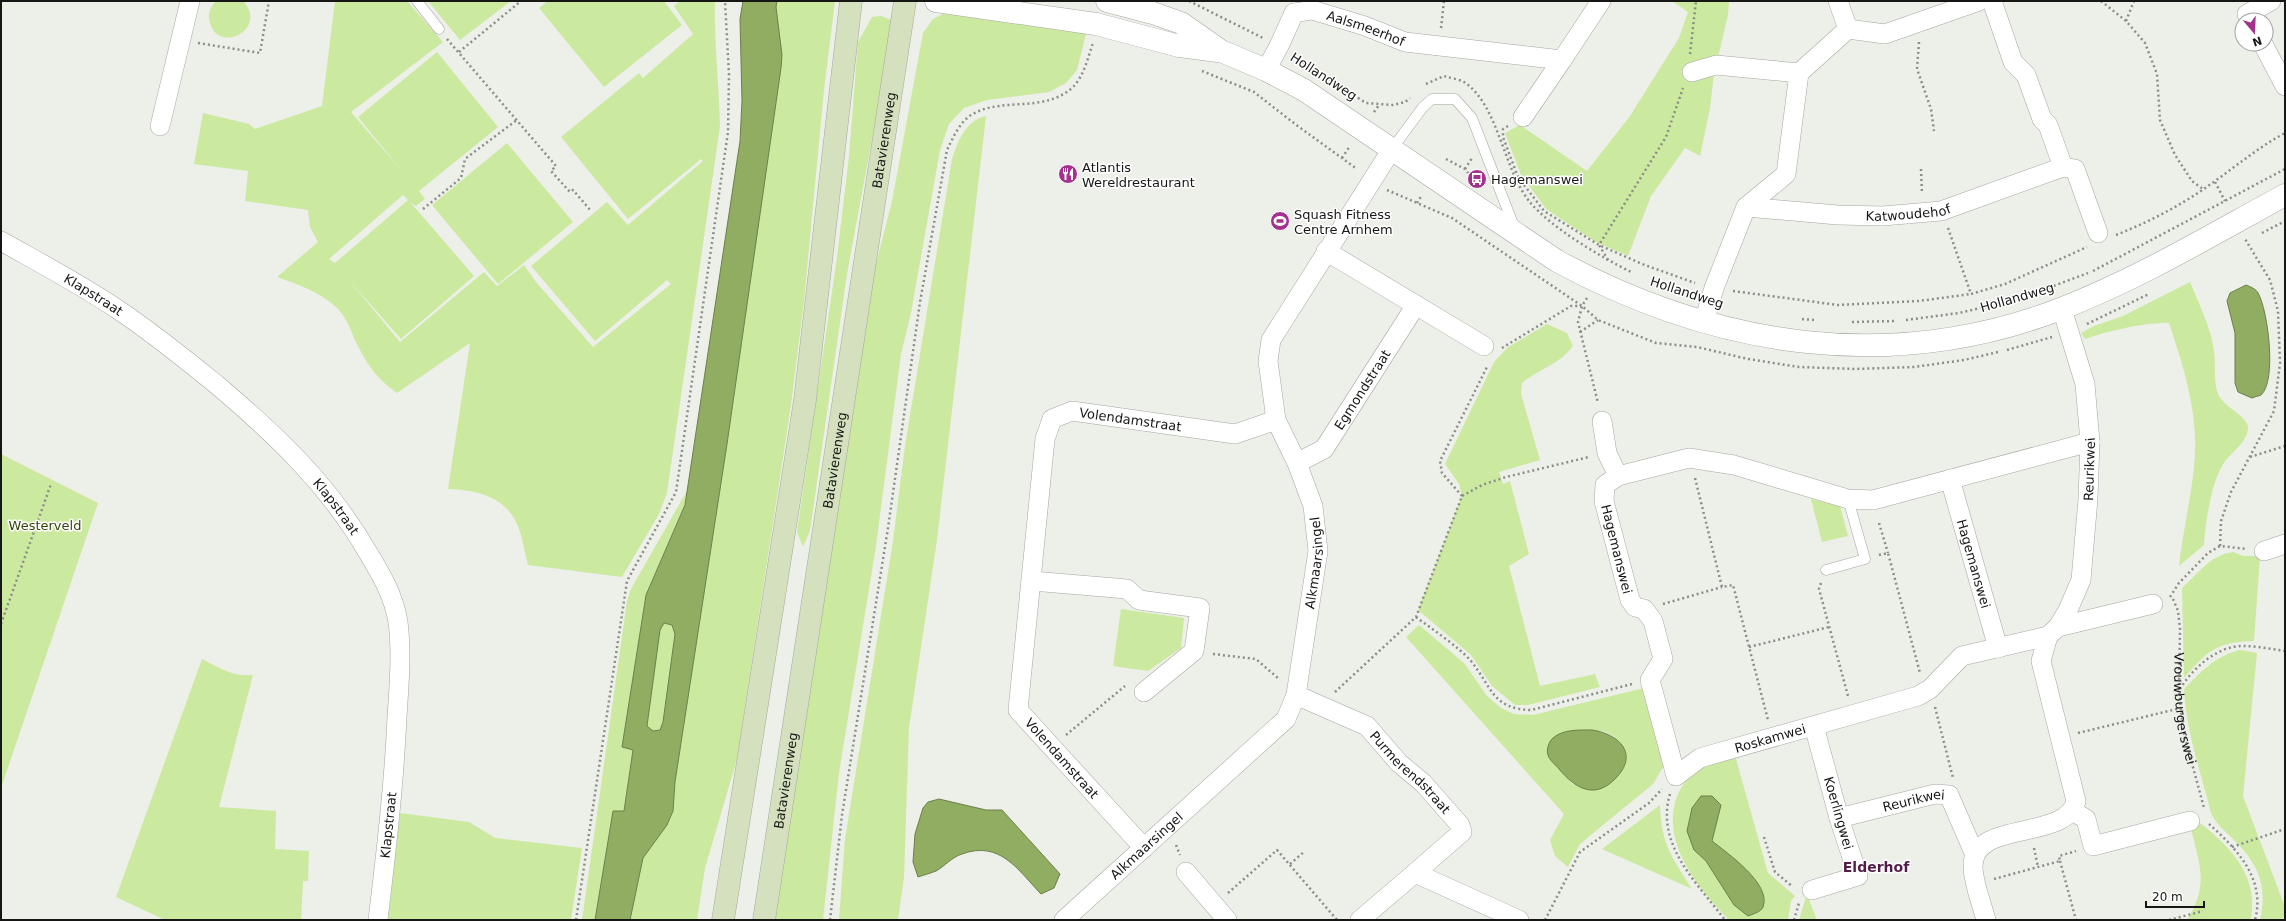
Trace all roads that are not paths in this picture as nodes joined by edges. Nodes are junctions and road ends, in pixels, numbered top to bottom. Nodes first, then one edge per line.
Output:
1 (190, 1) edge
2 (417, 1) edge
3 (851, 1) edge
4 (905, 1) edge
5 (936, 1) edge
6 (1107, 1) edge
7 (1602, 1) edge
8 (1838, 1) edge
9 (1979, 1) edge
10 (1992, 1) edge
11 (2271, 1) edge
12 (1289, 7) edge
13 (2246, 12) edge
14 (439, 29) road end
15 (1848, 30) junction
16 (1221, 51) junction
17 (2267, 52) edge
18 (1562, 60) junction
19 (1266, 70) junction
20 (1688, 72) road end
21 (1799, 73) junction
22 (2285, 86) edge
23 (1523, 117) road end
24 (160, 126) dead end
25 (1392, 150) junction
26 (2063, 167) junction
27 (2285, 195) edge
28 (1746, 207) junction
29 (1516, 233) junction
30 (2099, 238) road end
31 (1, 241) edge
32 (1326, 251) junction
33 (1416, 305) junction
34 (2062, 308) junction
35 (1704, 322) junction
36 (1491, 352) road end
37 (1276, 420) junction
38 (1602, 421) road end
39 (2090, 442) junction
40 (1297, 463) junction
41 (1618, 476) junction
42 (1950, 479) junction
43 (1848, 499) junction
44 (2285, 544) edge
45 (2264, 551) road end
46 (1826, 570) road end
47 (1032, 581) junction
48 (2153, 604) dead end
49 (2053, 631) junction
50 (1998, 648) junction
51 (1144, 692) road end
52 (1296, 695) junction
53 (1814, 726) junction
54 (1676, 776) joint
55 (2074, 812) junction
56 (1839, 818) junction
57 (2200, 818) road end
58 (1144, 848) junction
59 (1975, 855) junction
60 (1186, 872) road end
61 (1415, 873) junction
62 (1804, 890) road end
63 (378, 920) edge
64 (724, 920) edge
65 (764, 920) edge
66 (1064, 920) edge
67 (1227, 920) edge
68 (1360, 920) edge
69 (1519, 920) edge
70 (1986, 920) edge

1 - 24 street
2 - 14 lane
3 - 64 main road
4 - 65 main road, Batavierenweg
5 - 16 street, Hollandweg
6 - 16 street, Hollandweg
7 - 18 street
8 - 15 street
9 - 15 street
10 - 26 street
11 - 13 street
12 - 18 street, Aalsmeerhof
12 - 19 street, Aalsmeerhof
15 - 21 street
16 - 19 street, Hollandweg
17 - 22 street
18 - 23 street
19 - 25 street, Hollandweg
20 - 21 street
21 - 28 street
25 - 29 street, Hollandweg
25 - 29 lane
25 - 32 street, Alkmaarsingel
26 - 28 street, Katwoudehof
26 - 30 street
27 - 34 street, Hollandweg
28 - 35 street
29 - 35 street, Hollandweg
31 - 63 street, Klapstraat
32 - 33 street
32 - 37 street, Alkmaarsingel
33 - 36 street
33 - 40 street, Egmondstraat
34 - 35 street, Hollandweg
34 - 39 street, Reurikwei
37 - 40 street, Alkmaarsingel
37 - 47 street, Volendamstraat
38 - 41 street
39 - 42 street
39 - 49 street, Reurikwei
40 - 52 street, Alkmaarsingel
41 - 43 street
41 - 54 street, Hagemanswei
42 - 43 street
42 - 50 street, Hagemanswei
43 - 46 lane
44 - 45 street
47 - 51 street
47 - 58 street, Volendamstraat
48 - 49 street
49 - 50 street, Roskamwei
49 - 55 street, Reurikwei
50 - 53 street, Roskamwei
52 - 58 street, Alkmaarsingel
52 - 61 street, Purmerendstraat
53 - 54 street, Roskamwei
53 - 56 street, Koerlingwei
55 - 57 street
55 - 59 street
56 - 59 street, Reurikwei
56 - 62 street, Koerlingwei
58 - 66 street, Alkmaarsingel
59 - 70 street, Reurikwei
60 - 67 street
61 - 68 street, Purmerendstraat
61 - 69 street

